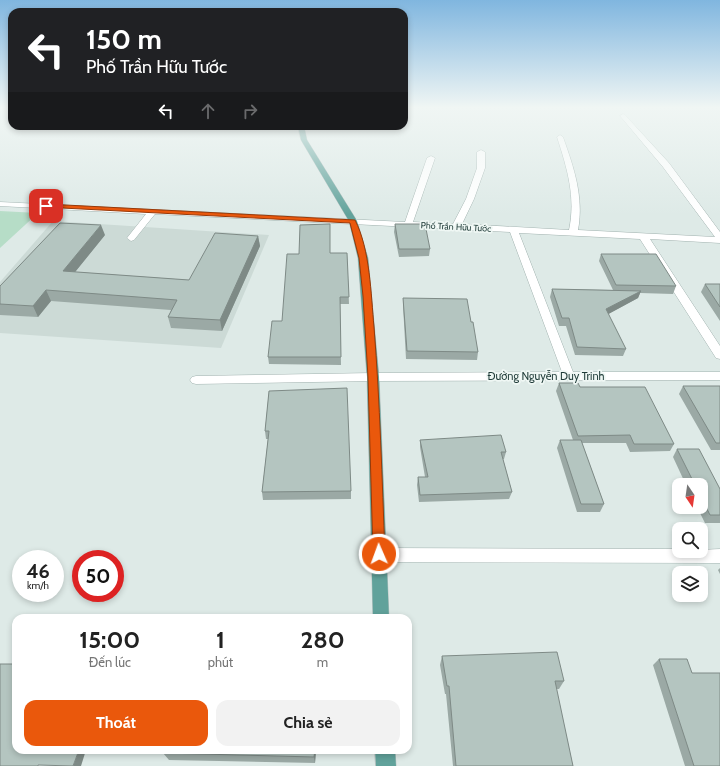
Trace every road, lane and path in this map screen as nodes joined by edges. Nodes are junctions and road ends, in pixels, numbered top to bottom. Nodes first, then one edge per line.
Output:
1 (306, 144) edge
2 (562, 144) edge
3 (647, 144) edge
4 (481, 152) dead end
5 (431, 158) dead end
6 (0, 204) edge
7 (152, 212) junction
8 (353, 221) junction
9 (408, 224) junction
10 (456, 226) junction
11 (513, 229) junction
12 (573, 232) junction
13 (643, 236) junction
14 (131, 238) dead end
15 (720, 239) edge
16 (720, 355) edge
17 (569, 376) junction
18 (720, 376) edge
19 (373, 377) junction
20 (196, 380) dead end
21 (379, 554) junction
22 (720, 556) edge
23 (381, 614) edge
24 (385, 754) edge
25 (386, 766) edge

1 - 8 main road
2 - 12 street
3 - 15 street
4 - 10 street
5 - 9 street
6 - 7 street, Phố Trần Hữu Tước
7 - 8 street, Phố Trần Hữu Tước
7 - 14 street
8 - 9 street, Phố Trần Hữu Tước
8 - 19 main road
9 - 10 street, Phố Trần Hữu Tước
10 - 11 street, Phố Trần Hữu Tước
11 - 12 street, Phố Trần Hữu Tước
11 - 17 street
12 - 13 street, Phố Trần Hữu Tước
13 - 15 street, Phố Trần Hữu Tước
13 - 16 street
17 - 18 street, Đường Nguyễn Duy Trinh
17 - 19 street, Đường Nguyễn Duy Trinh
19 - 20 street, Đường Nguyễn Duy Trinh
19 - 21 main road
21 - 22 street
21 - 23 main road
24 - 25 main road

